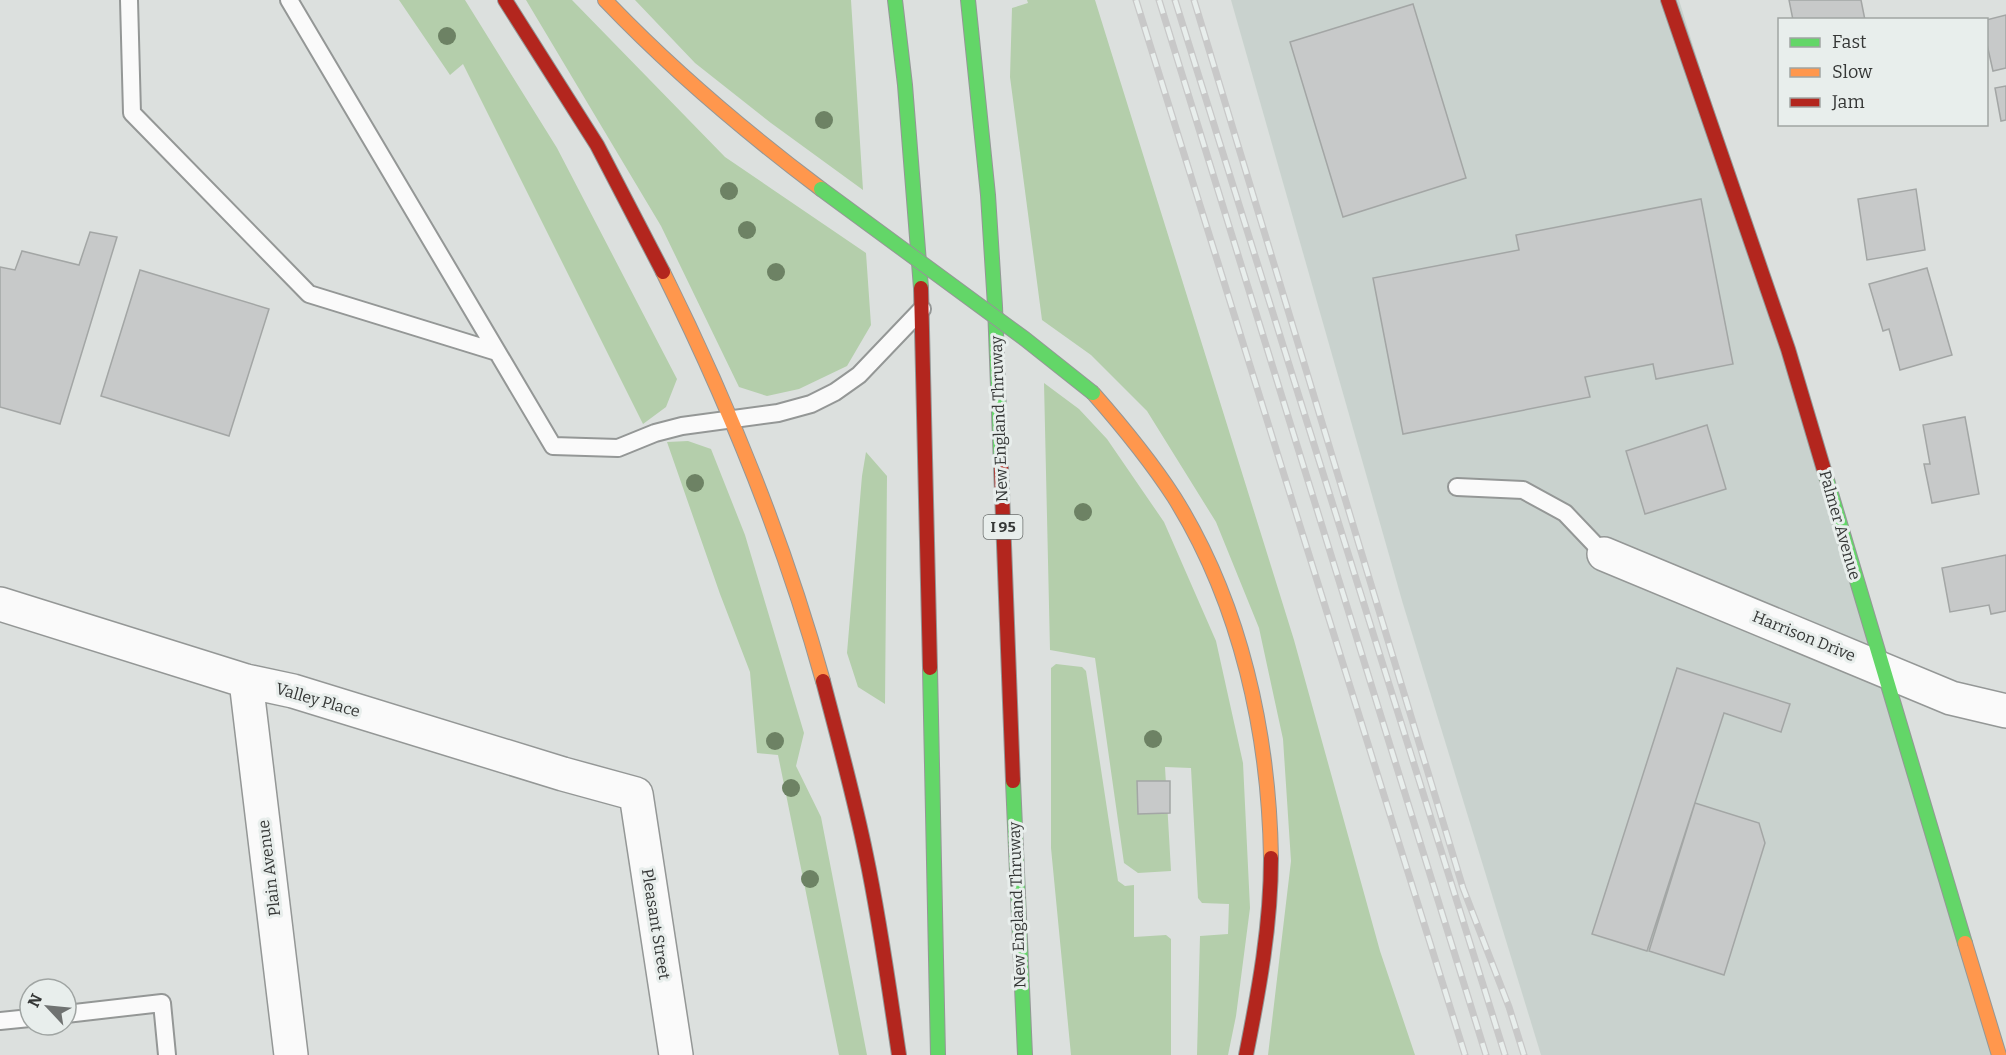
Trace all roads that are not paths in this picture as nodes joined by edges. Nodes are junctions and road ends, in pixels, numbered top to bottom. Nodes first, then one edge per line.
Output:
1 (129, 0) edge
2 (289, 0) edge
3 (505, 0) edge
4 (605, 0) edge
5 (896, 0) edge
6 (968, 0) edge
7 (1668, 0) edge
8 (923, 309) junction
9 (497, 352) junction
10 (732, 419) junction
11 (1457, 487) dead end
12 (1604, 554) joint
13 (0, 604) edge
14 (1882, 668) junction
15 (246, 681) junction
16 (2006, 711) edge
17 (636, 794) joint
18 (78, 1013) edge
19 (18, 1019) edge
20 (0, 1021) edge
21 (167, 1055) edge
22 (291, 1055) edge
23 (676, 1055) edge
24 (899, 1055) edge
25 (938, 1055) edge
26 (1025, 1055) edge
27 (1246, 1055) edge
28 (1999, 1055) edge

1 - 9 lane
2 - 9 lane
3 - 10 main road
4 - 27 main road, bridge
5 - 8 main road
6 - 26 main road, New England Thruway / I 95
7 - 14 main road, Palmer Avenue
8 - 10 lane
8 - 25 main road
9 - 10 lane
10 - 24 main road
11 - 12 lane
12 - 14 street, Harrison Drive
13 - 15 street, Valley Place
14 - 16 street, Harrison Drive
14 - 28 main road, Palmer Avenue
15 - 17 street, Valley Place
15 - 22 street, Plain Avenue
17 - 23 street, Pleasant Street
18 - 21 lane
19 - 20 lane

